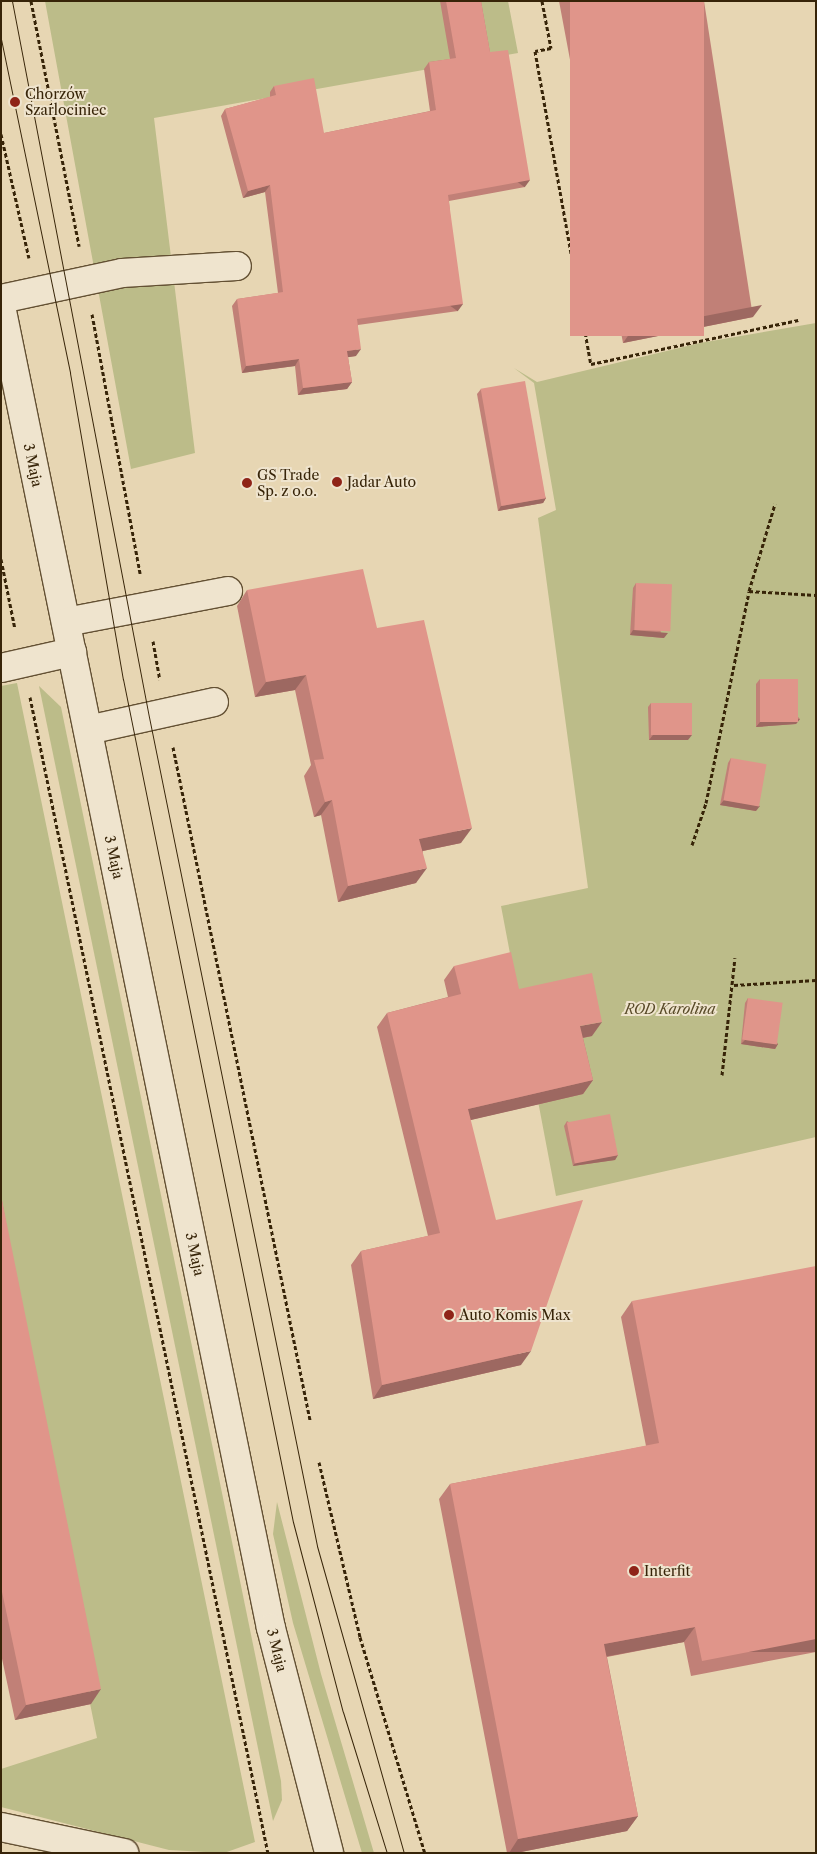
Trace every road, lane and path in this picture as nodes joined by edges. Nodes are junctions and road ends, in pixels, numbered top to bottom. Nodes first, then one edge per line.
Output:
1 (31, 1) edge
2 (542, 1) edge
3 (81, 257) dead end
4 (237, 266) dead end
5 (1, 299) edge
6 (1, 306) edge
7 (91, 306) dead end
8 (798, 320) dead end
9 (775, 504) dead end
10 (1, 559) edge
11 (750, 590) junction
12 (228, 591) dead end
13 (816, 595) edge
14 (146, 607) junction
15 (66, 622) junction
16 (17, 637) dead end
17 (72, 652) junction
18 (1, 668) edge
19 (29, 691) dead end
20 (214, 702) dead end
21 (166, 713) junction
22 (88, 730) junction
23 (692, 845) dead end
24 (735, 958) dead end
25 (816, 980) edge
26 (734, 985) junction
27 (722, 1074) dead end
28 (310, 1420) dead end
29 (319, 1462) dead end
30 (1, 1827) edge
31 (124, 1853) edge
32 (268, 1853) edge
33 (329, 1853) edge
34 (425, 1853) edge

1 - 3 path
2 - 8 path
4 - 5 street
6 - 15 street, 3 Maja
7 - 14 path
9 - 11 path
10 - 16 path
11 - 13 path
11 - 23 path
12 - 14 street
14 - 15 street
14 - 21 path
15 - 17 street, 3 Maja
17 - 18 street
17 - 22 street, 3 Maja
19 - 32 path
20 - 21 street
21 - 22 street
21 - 28 path
22 - 33 street, 3 Maja
24 - 26 path
25 - 26 path
26 - 27 path
29 - 34 path
30 - 31 street

